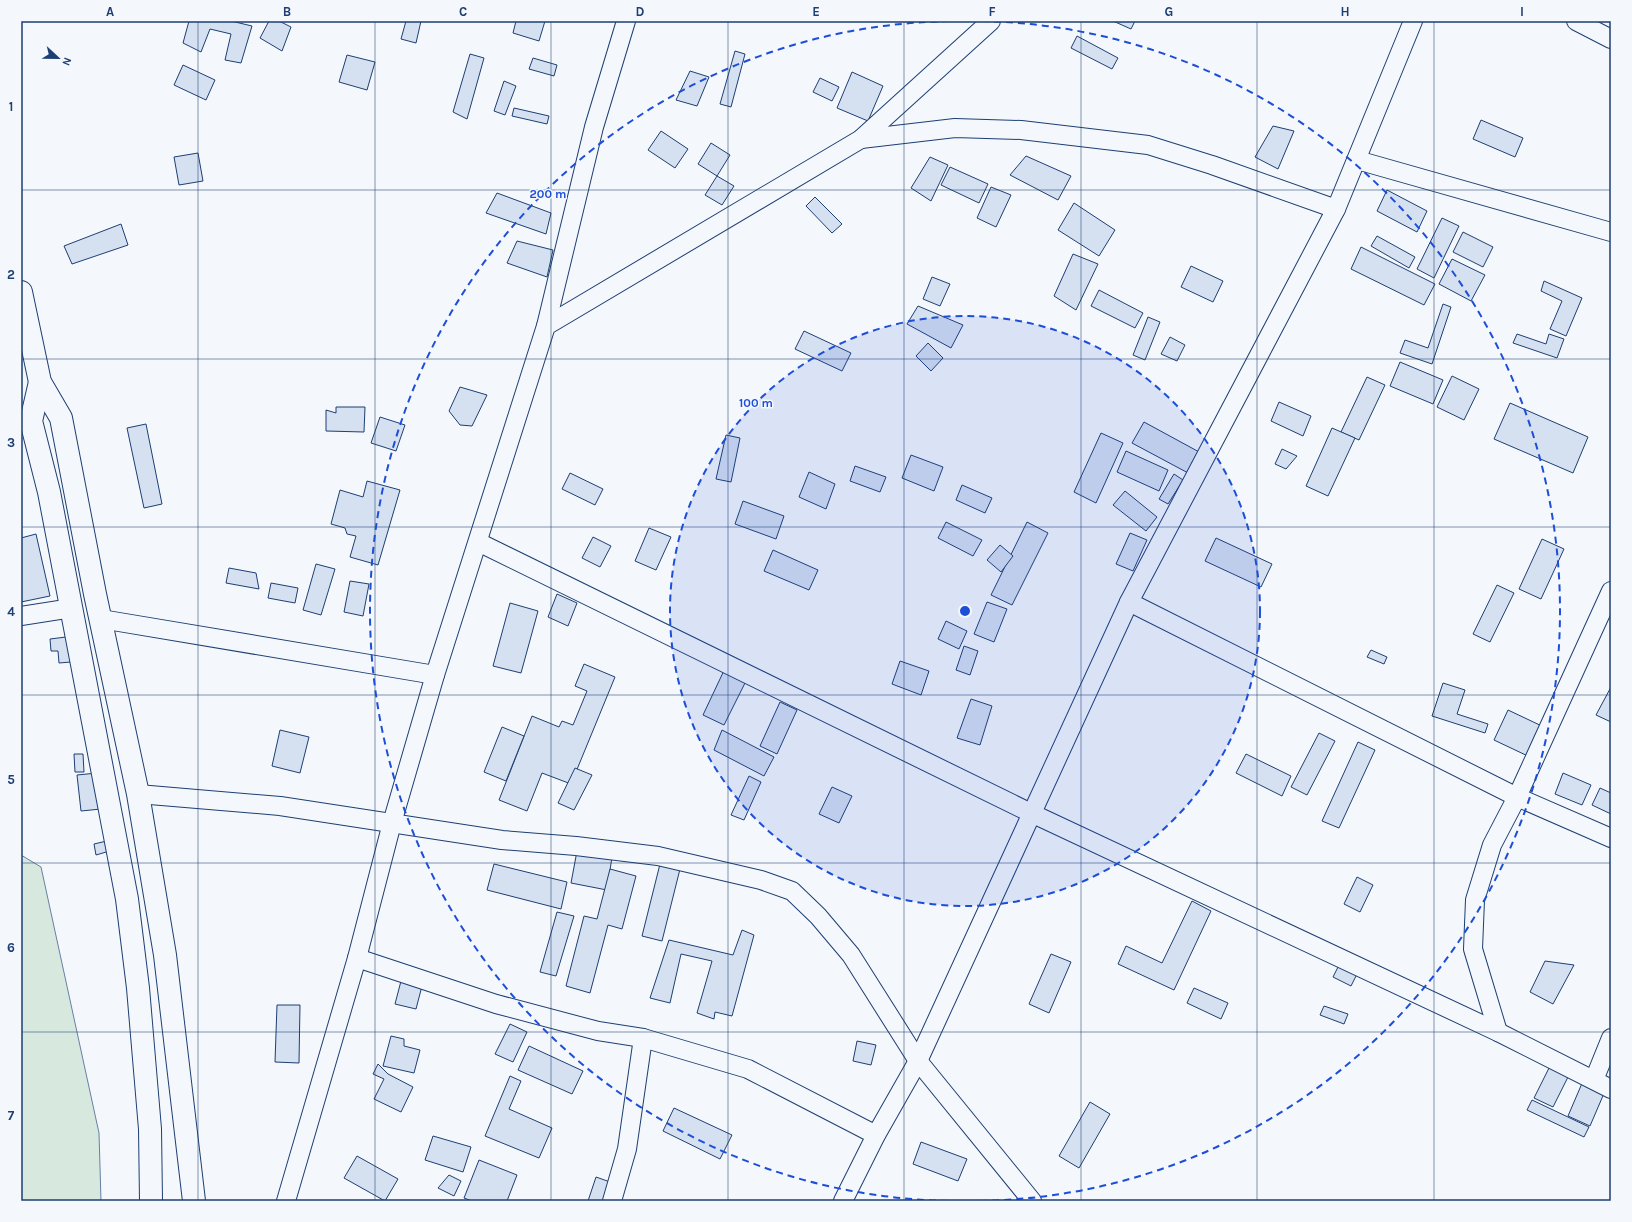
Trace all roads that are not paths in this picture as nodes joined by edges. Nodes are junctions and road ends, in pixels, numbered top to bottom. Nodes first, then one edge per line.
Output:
1 (626, 21) edge
2 (991, 21) edge
3 (1413, 21) edge
4 (1576, 21) edge
5 (1611, 39) edge
6 (861, 139) junction
7 (1357, 160) junction
8 (1336, 209) junction
9 (1611, 232) edge
10 (21, 292) edge
11 (546, 326) junction
12 (40, 382) junction
13 (478, 542) junction
14 (1611, 591) edge
15 (1129, 602) junction
16 (72, 608) junction
17 (21, 616) edge
18 (101, 619) junction
19 (435, 675) junction
20 (138, 794) junction
21 (1518, 798) junction
22 (1031, 813) junction
23 (392, 824) junction
24 (1611, 838) edge
25 (357, 958) junction
26 (1498, 1032) junction
27 (643, 1038) junction
28 (1611, 1038) edge
29 (918, 1061) junction
30 (1594, 1080) junction
31 (1611, 1089) edge
32 (876, 1135) junction
33 (151, 1201) edge
34 (194, 1201) edge
35 (286, 1201) edge
36 (612, 1201) edge
37 (843, 1201) edge
38 (1032, 1201) edge

1 - 11 street
2 - 6 street
3 - 7 street
4 - 5 street
6 - 8 street
6 - 11 street
7 - 8 street
7 - 9 street
8 - 15 street
10 - 12 main road
11 - 13 street
12 - 16 main road
12 - 18 main road
13 - 19 street
13 - 22 street
14 - 21 street
15 - 21 street
15 - 22 street
16 - 17 street
16 - 33 main road
18 - 19 street
18 - 20 main road
19 - 23 street
20 - 23 street
20 - 34 main road
21 - 24 street
21 - 26 street
22 - 26 street
22 - 29 street
23 - 25 street
23 - 29 street
25 - 27 street
25 - 35 street
26 - 30 street
27 - 32 street
27 - 36 street
28 - 30 street
29 - 32 street
29 - 38 street
30 - 31 street
32 - 37 street

